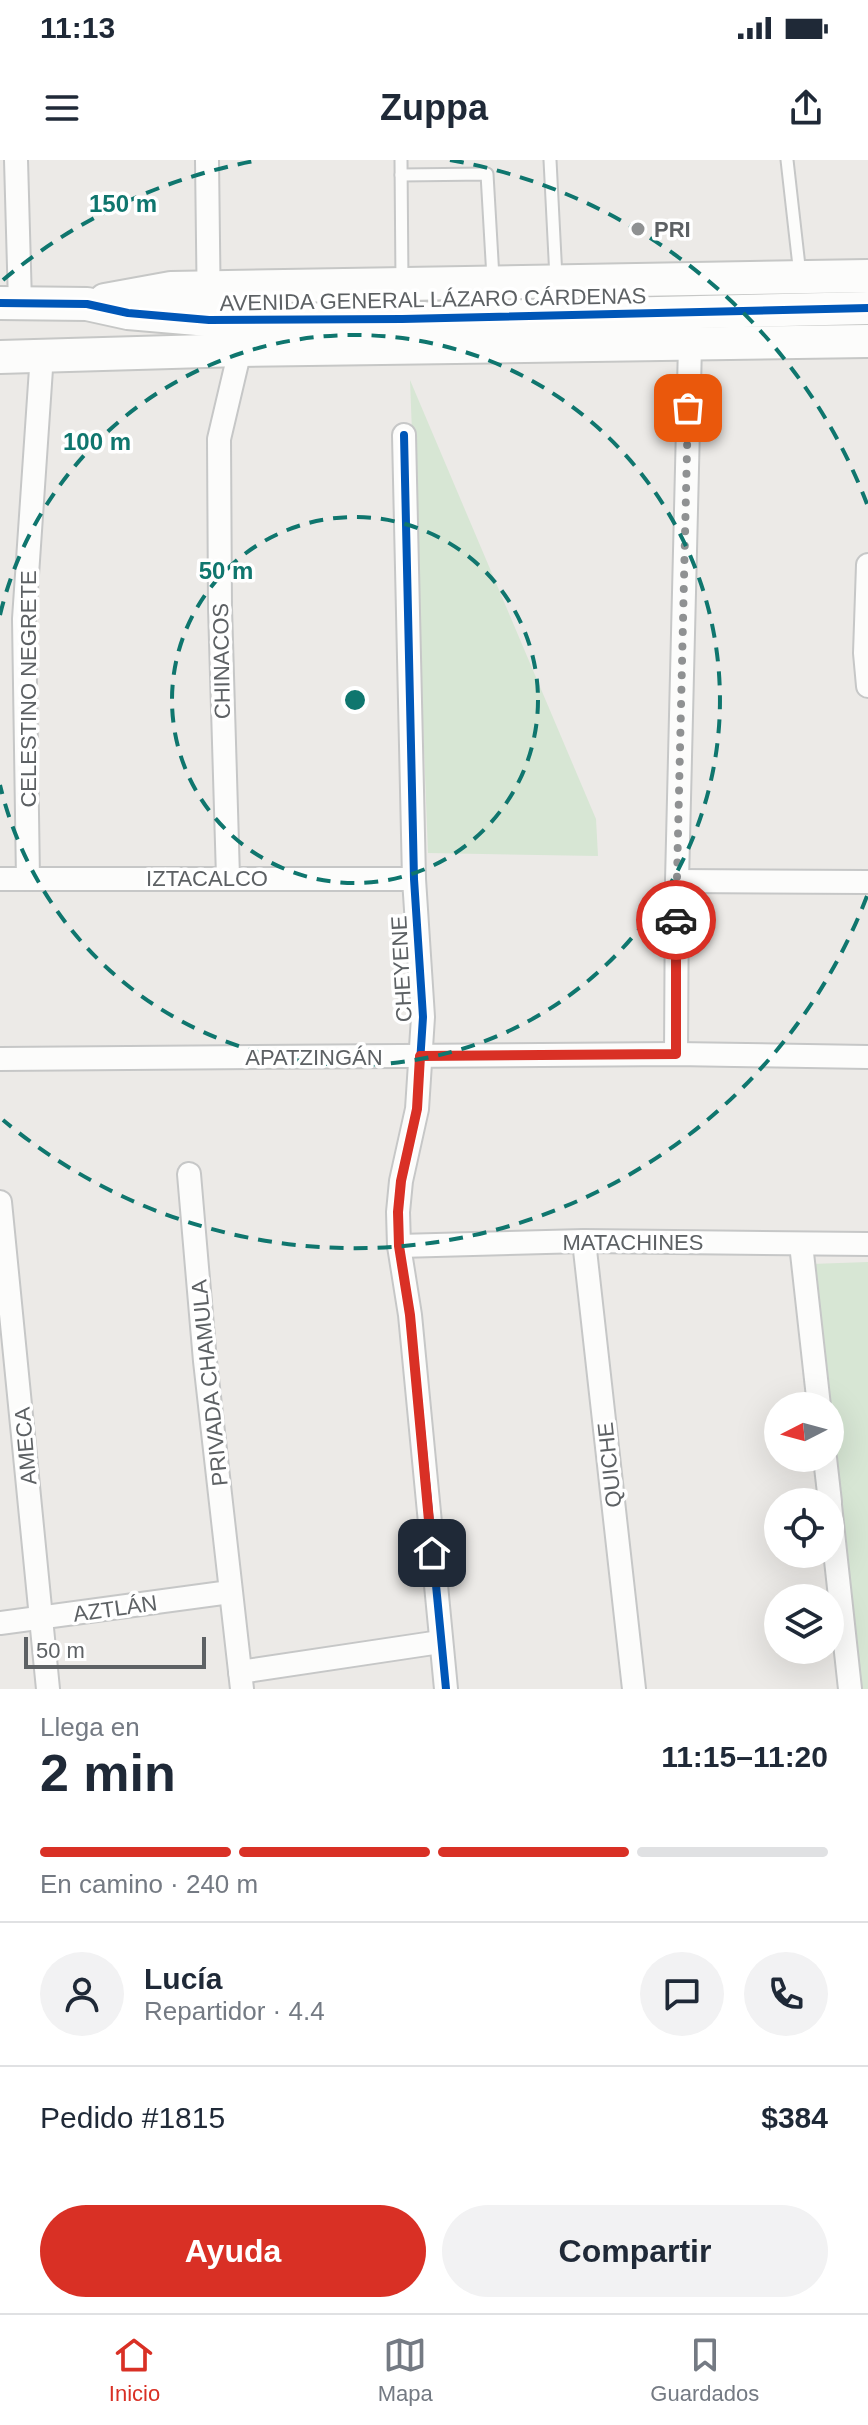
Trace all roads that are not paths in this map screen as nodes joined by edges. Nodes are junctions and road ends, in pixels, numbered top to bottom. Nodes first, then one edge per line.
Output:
1 (16, 160) edge
2 (207, 160) edge
3 (401, 160) edge
4 (550, 160) edge
5 (787, 160) edge
6 (401, 175) junction
7 (853, 276) edge
8 (801, 277) junction
9 (614, 281) junction
10 (493, 283) junction
11 (556, 283) junction
12 (402, 284) junction
13 (211, 287) junction
14 (868, 295) edge
15 (10, 303) edge
16 (87, 304) junction
17 (868, 308) edge
18 (650, 313) junction
19 (209, 320) junction
20 (868, 341) edge
21 (690, 345) junction
22 (240, 350) junction
23 (42, 354) junction
24 (0, 357) edge
25 (404, 435) dead end
26 (868, 565) edge
27 (868, 686) edge
28 (228, 877) junction
29 (0, 879) edge
30 (28, 879) junction
31 (414, 879) junction
32 (677, 881) junction
33 (868, 882) edge
34 (676, 1054) junction
35 (420, 1056) junction
36 (868, 1057) edge
37 (0, 1059) edge
38 (189, 1174) dead end
39 (0, 1202) edge
40 (584, 1241) junction
41 (801, 1244) junction
42 (868, 1244) edge
43 (399, 1246) junction
44 (817, 1392) edge
45 (837, 1568) edge
46 (230, 1592) junction
47 (42, 1619) junction
48 (0, 1623) edge
49 (440, 1642) junction
50 (241, 1680) edge
51 (48, 1689) edge
52 (446, 1689) edge
53 (634, 1689) edge
54 (850, 1689) edge

1 - 15 street
2 - 13 street
3 - 6 lane
4 - 11 lane
5 - 8 lane
6 - 10 lane
6 - 12 lane
7 - 8 street
7 - 14 street
8 - 9 street
9 - 11 street
9 - 18 street
10 - 11 street
10 - 12 street
12 - 13 street
13 - 16 street
13 - 19 street
15 - 16 street, AVENIDA GENERAL LÁZARO CÁRDENAS
16 - 19 street, AVENIDA GENERAL LÁZARO CÁRDENAS
17 - 18 street, AVENIDA GENERAL LÁZARO CÁRDENAS
18 - 19 street, AVENIDA GENERAL LÁZARO CÁRDENAS
20 - 21 street
21 - 22 street
21 - 32 street
22 - 23 street
22 - 28 street, CHINACOS
23 - 24 street
23 - 30 street, CELESTINO NEGRETE
25 - 31 street, CHEYENE
26 - 27 street
28 - 30 street, IZTACALCO
28 - 31 street, IZTACALCO
29 - 30 street, IZTACALCO
31 - 35 street, CHEYENE
32 - 33 street
32 - 34 street
34 - 35 street, APATZINGÁN
34 - 36 street, APATZINGÁN
35 - 37 street, APATZINGÁN
35 - 43 street, CHEYENE
38 - 46 street, PRIVADA CHAMULA
39 - 47 street, AMECA
40 - 41 street, MATACHINES
40 - 43 street, MATACHINES
40 - 53 street, QUICHE
41 - 42 street, MATACHINES
41 - 44 street
43 - 49 street, CHEYENE
45 - 54 street
46 - 47 street, AZTLÁN
46 - 50 street, PRIVADA CHAMULA
47 - 48 street, AZTLÁN
47 - 51 street, AMECA
49 - 50 street
49 - 52 street, CHEYENE

